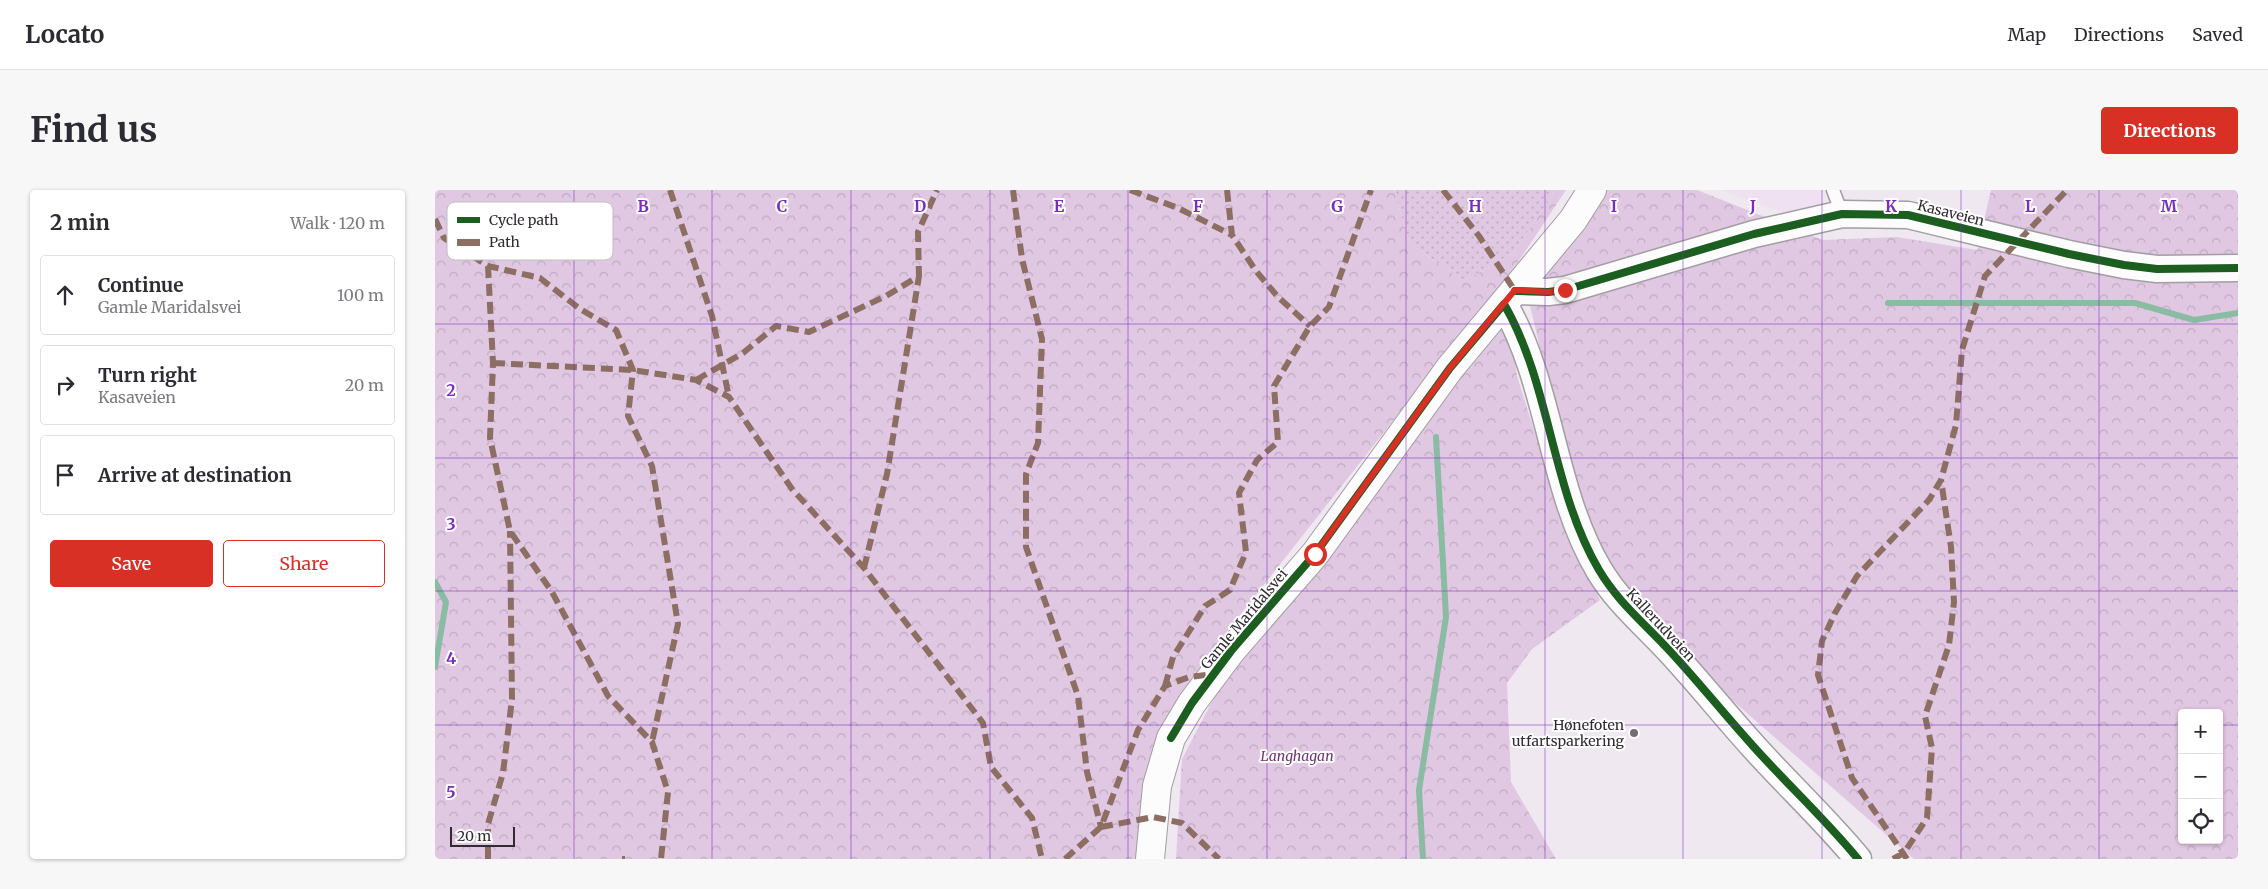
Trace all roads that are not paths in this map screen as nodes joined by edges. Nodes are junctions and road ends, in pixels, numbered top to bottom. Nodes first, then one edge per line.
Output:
1 (1592, 190) edge
2 (1833, 190) edge
3 (1842, 214) junction
4 (2238, 268) edge
5 (1509, 297) junction
6 (1150, 859) edge
7 (1858, 859) edge

1 - 5 street, Gamle Maridalsvei
2 - 3 lane
3 - 4 street, Kasaveien
3 - 5 street, Kasaveien
5 - 6 street, Gamle Maridalsvei
5 - 7 street, Kallerudveien

